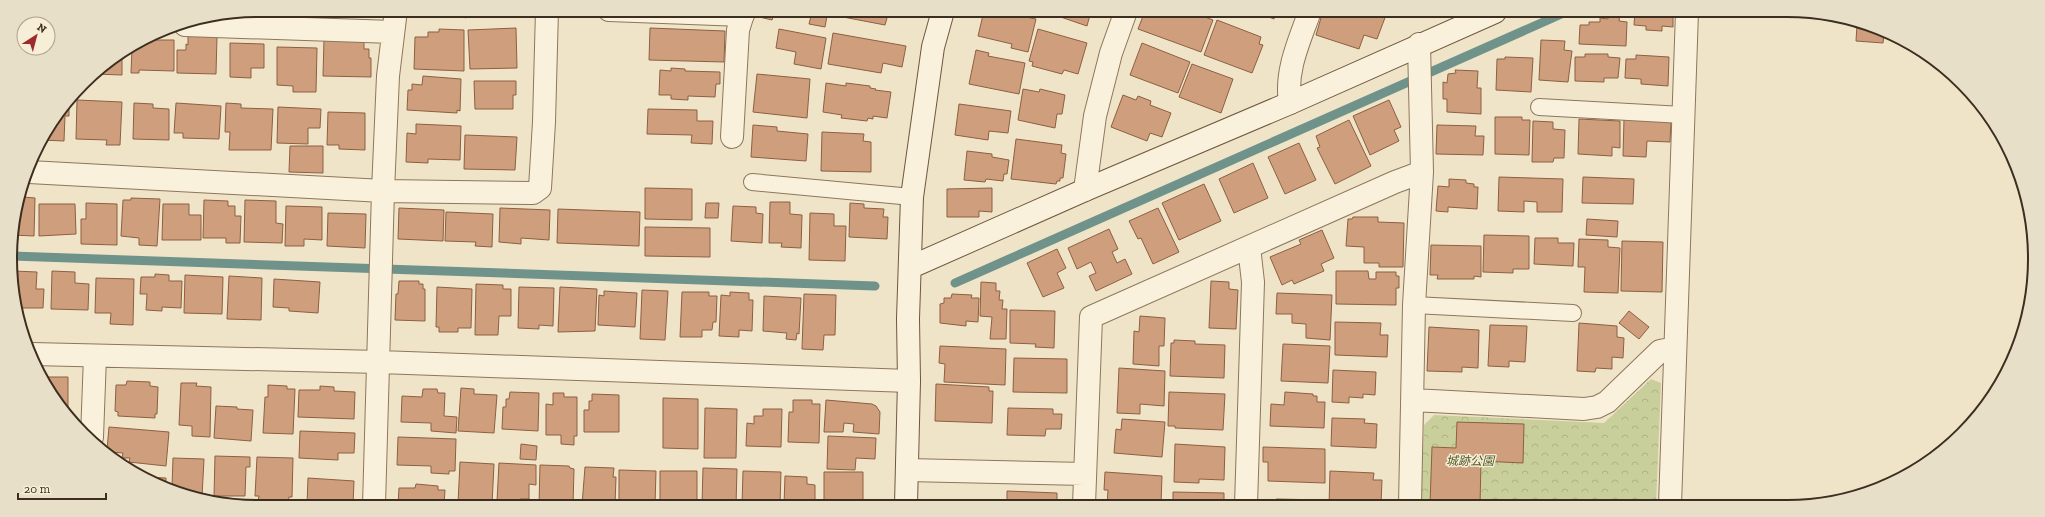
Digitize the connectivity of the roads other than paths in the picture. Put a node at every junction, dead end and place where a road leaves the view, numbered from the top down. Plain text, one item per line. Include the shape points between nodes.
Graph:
1 (395, 17) edge
2 (547, 17) edge
3 (742, 17) edge
4 (941, 17) edge
5 (1124, 17) edge
6 (1308, 17) edge
7 (1483, 17) edge
8 (1688, 17) edge
9 (198, 25) edge
10 (393, 32) junction
11 (1419, 44) junction
12 (1290, 103) junction
13 (1539, 107) dead end
14 (1683, 115) junction
15 (732, 137) dead end
16 (33, 172) edge
17 (1422, 172) junction
18 (752, 182) dead end
19 (1085, 190) junction
20 (383, 191) junction
21 (912, 197) junction
22 (1249, 247) junction
23 (911, 267) junction
24 (1414, 305) junction
25 (1573, 314) dead end
26 (1675, 348) junction
27 (37, 354) edge
28 (95, 356) junction
29 (380, 362) junction
30 (909, 381) junction
31 (1413, 400) junction
32 (92, 433) edge
33 (907, 470) junction
34 (1085, 474) junction
35 (374, 500) edge
36 (906, 500) edge
37 (1084, 500) edge
38 (1246, 500) edge
39 (1410, 500) edge
40 (1670, 500) edge

1 - 10 street
2 - 20 street via 540,188 533,194
3 - 15 street via 738,30
4 - 21 street via 933,47
5 - 19 street via 1111,53 1095,116
6 - 12 street via 1291,66 1288,89
7 - 11 street
8 - 14 street
9 - 10 street
10 - 20 street via 388,76
11 - 12 street
11 - 17 street
12 - 19 street
13 - 14 lane
14 - 26 street
16 - 20 street
17 - 22 street
17 - 24 street
18 - 21 lane
19 - 23 street
20 - 29 street
21 - 23 street
22 - 34 street via 1091,317
22 - 38 street via 1253,282
23 - 30 street via 908,319
24 - 25 lane
24 - 31 street
26 - 31 street via 1660,351 1607,402 1597,407 1584,409
26 - 40 street
27 - 28 street
28 - 29 street
28 - 32 street
29 - 30 street
29 - 35 street
30 - 33 street
31 - 39 street
33 - 34 street
33 - 36 street
34 - 37 street

